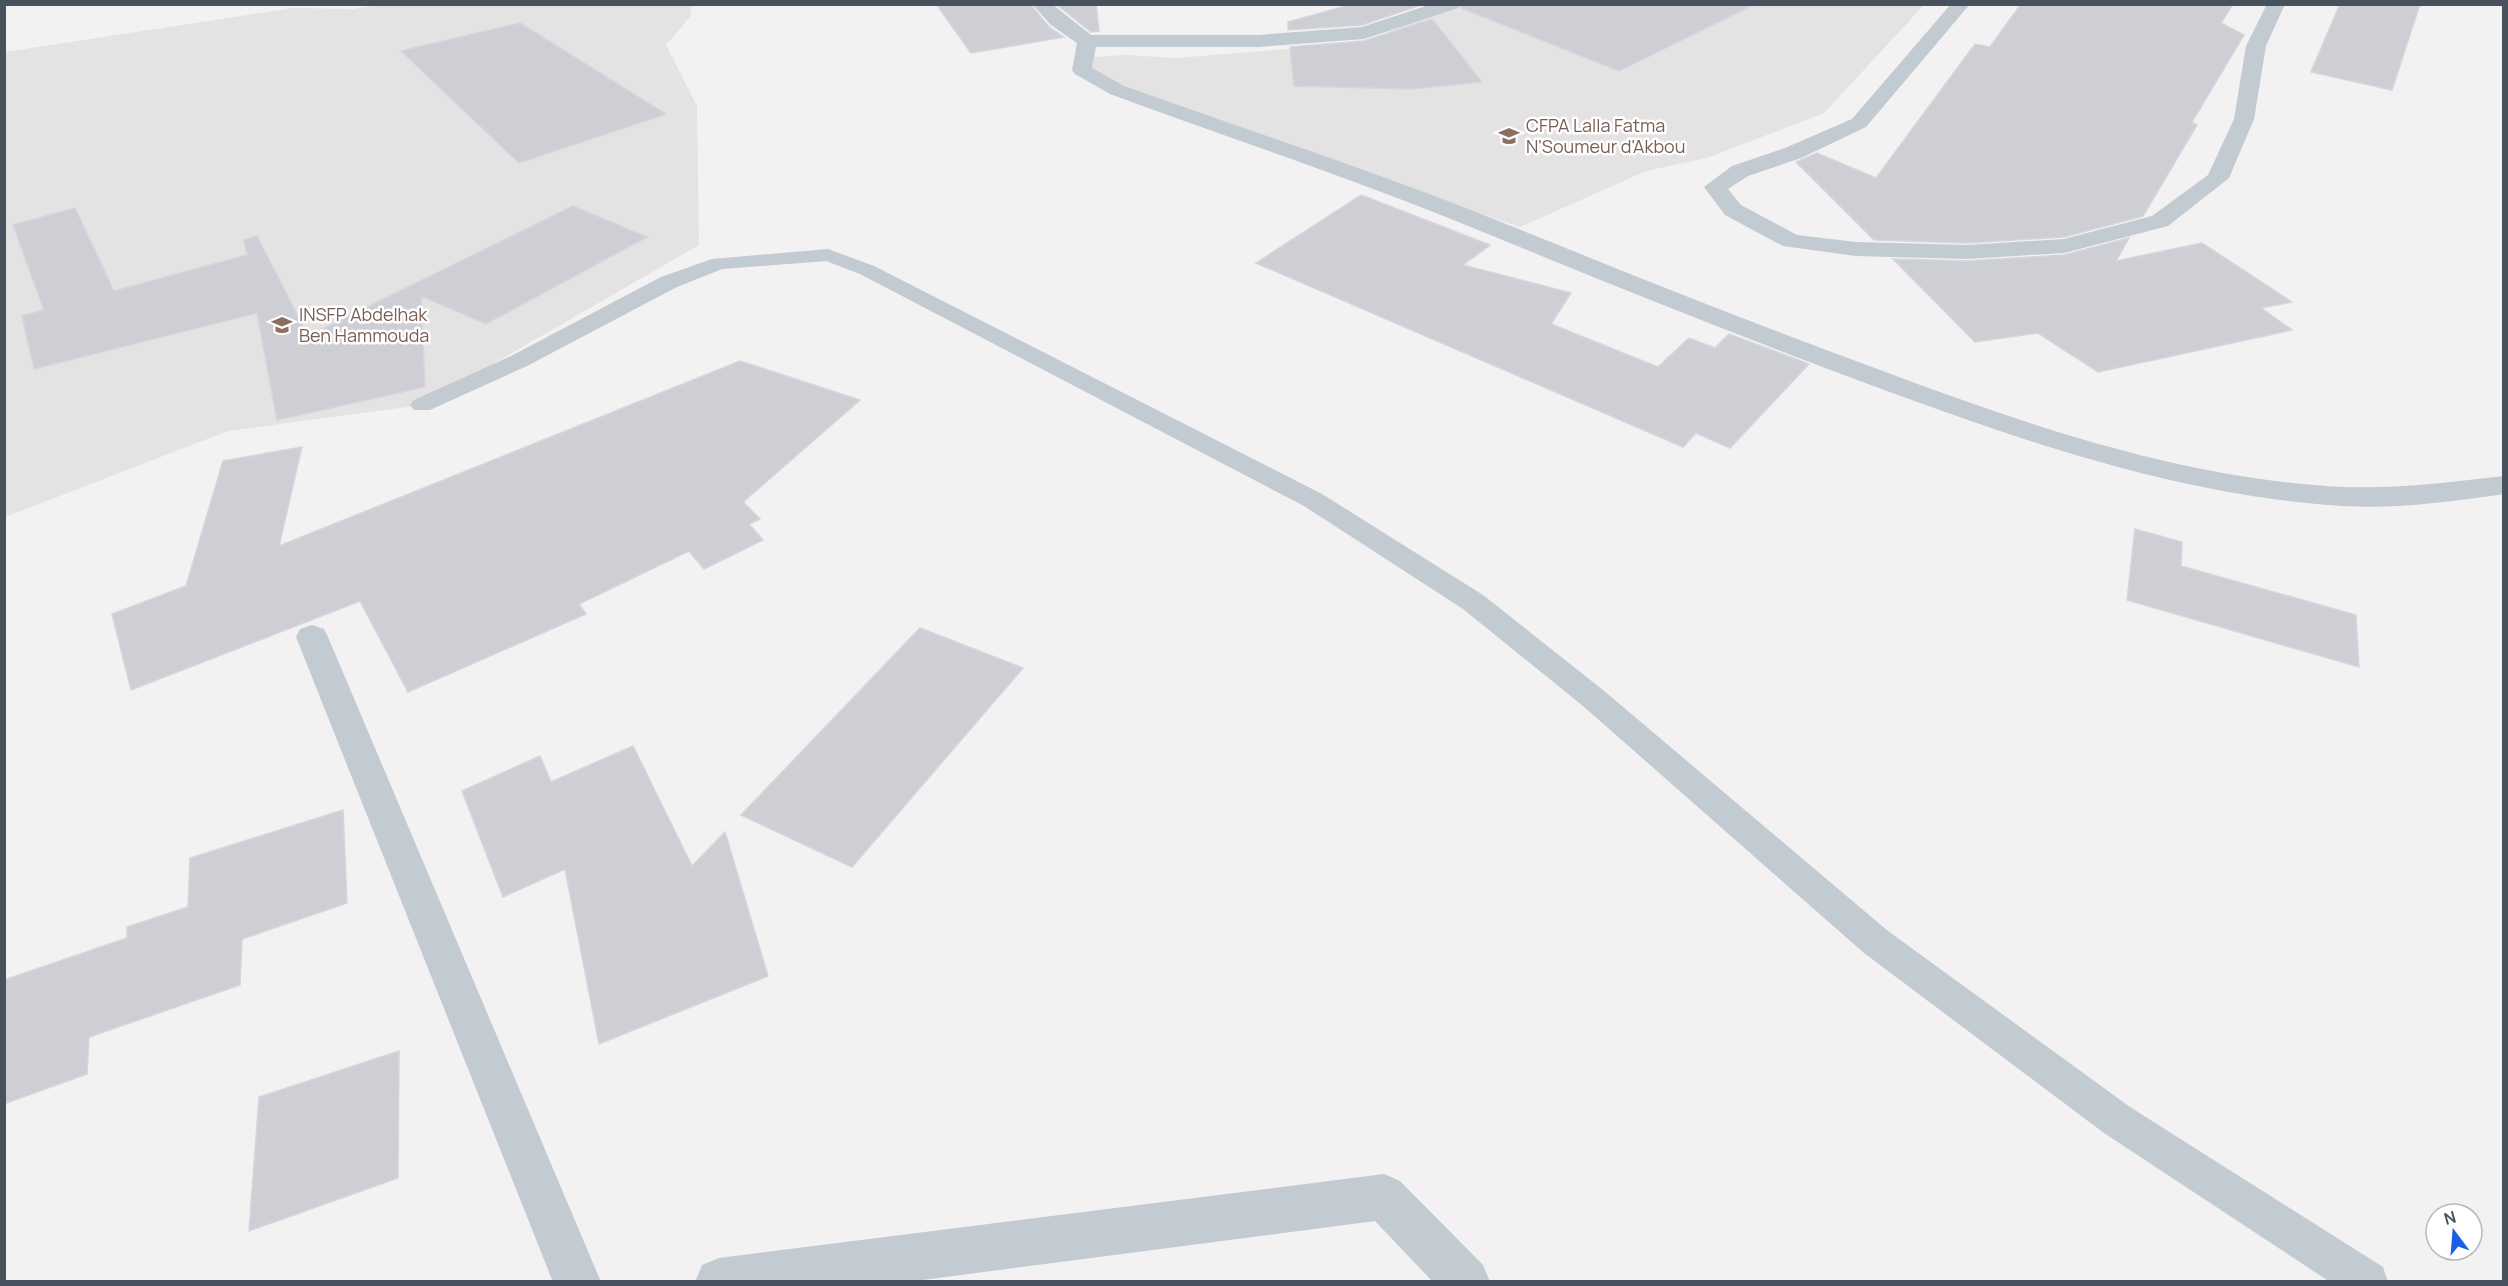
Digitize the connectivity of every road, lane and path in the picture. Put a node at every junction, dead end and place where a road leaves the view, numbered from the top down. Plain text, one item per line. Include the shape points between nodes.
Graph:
1 (1041, 4) edge
2 (1452, 4) edge
3 (1961, 4) edge
4 (2276, 4) edge
5 (1087, 41) junction
6 (422, 405) dead end
7 (2504, 485) edge
8 (312, 637) dead end
9 (577, 1281) edge
10 (719, 1281) edge
11 (1466, 1281) edge
12 (2368, 1281) edge

1 - 5 street
2 - 5 street via 1364,33 1258,41
3 - 4 street via 1859,123 1793,153 1740,171 1715,188 1733,210 1791,241 1856,249 1967,252 2064,246 2160,221 2218,178 2244,119 2256,46
5 - 7 street via 1082,70 1117,90 1427,201 1680,305 2062,443 2228,486 2320,497 2452,495
6 - 12 lane via 519,361 669,282 718,264 828,255 867,270 1313,500 1473,602 1593,698 1876,942 2117,1120
8 - 9 street
10 - 11 street via 1384,1197

